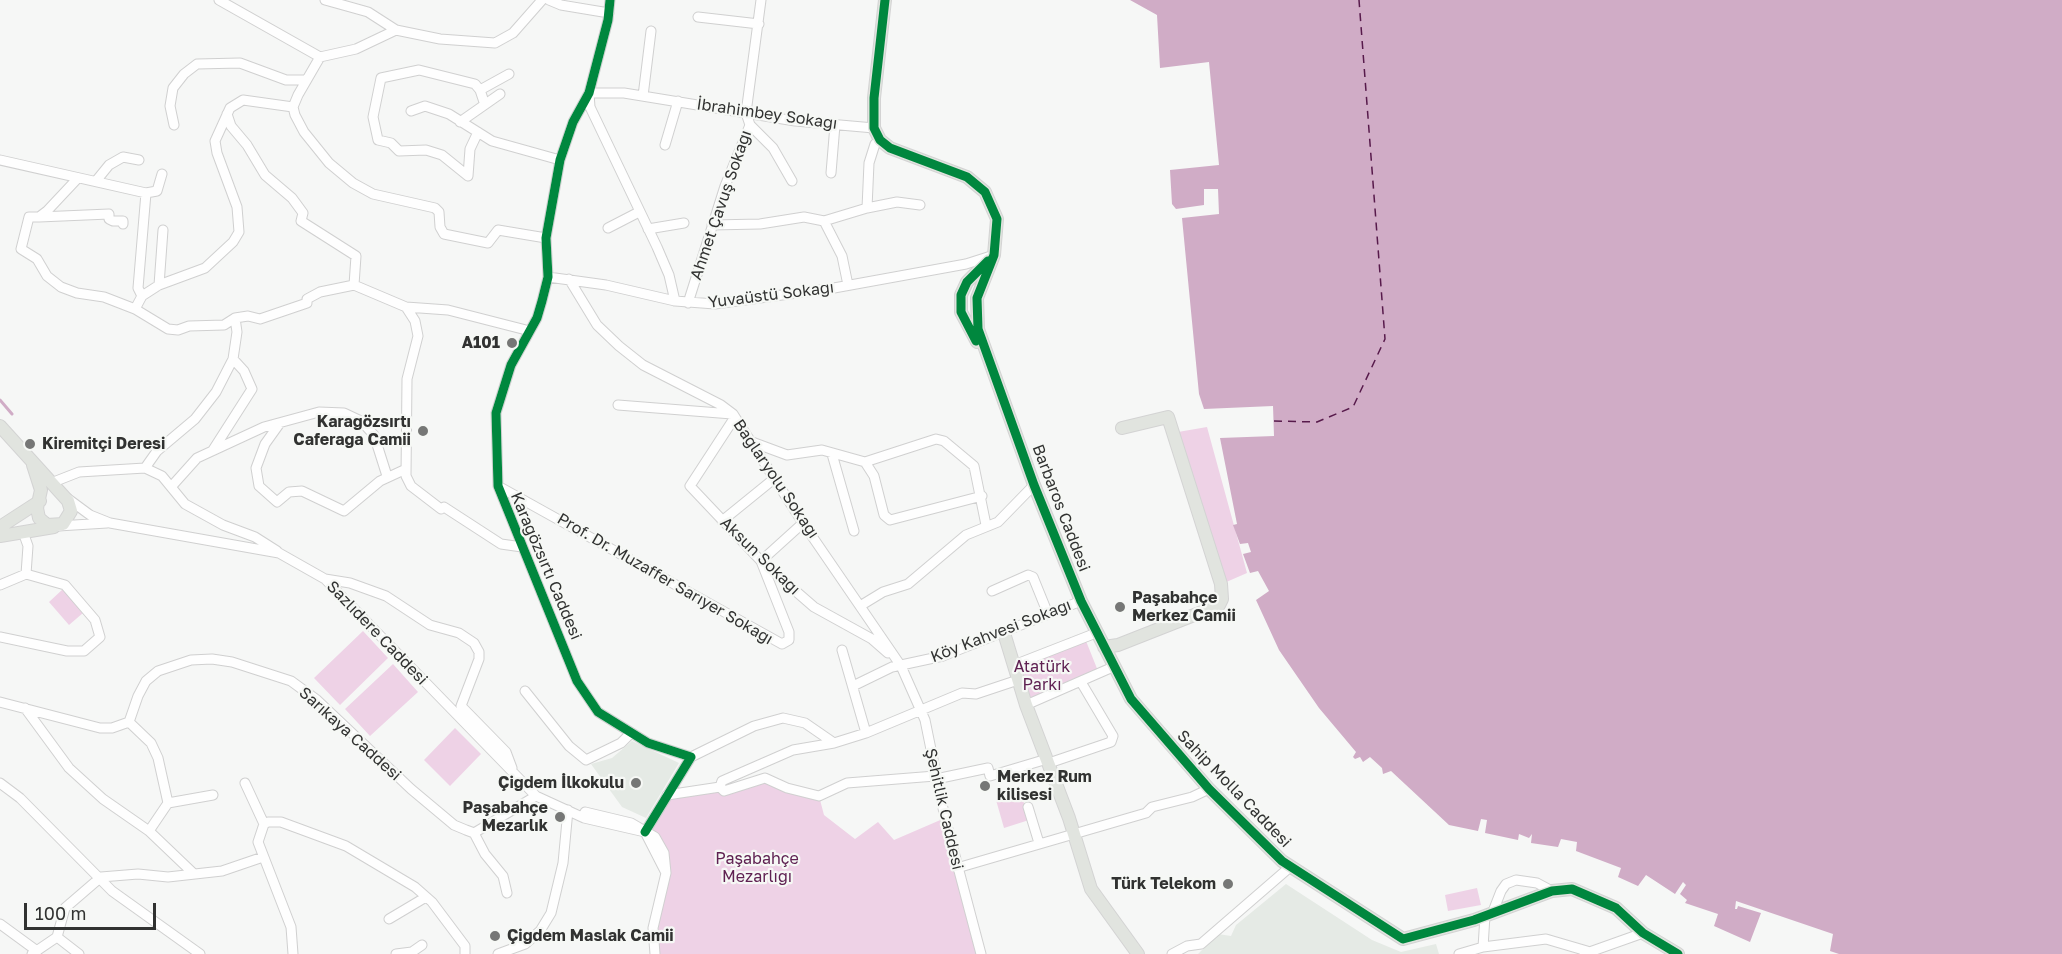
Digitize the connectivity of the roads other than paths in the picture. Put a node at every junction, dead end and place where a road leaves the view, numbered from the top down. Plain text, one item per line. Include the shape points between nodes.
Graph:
1 (219, 0) edge
2 (325, 0) edge
3 (542, 0) edge
4 (549, 0) edge
5 (610, 0) edge
6 (761, 0) edge
7 (885, 0) edge
8 (609, 13) junction
9 (698, 17) dead end
10 (759, 24) junction
11 (396, 30) junction
12 (651, 30) dead end
13 (320, 57) junction
14 (509, 74) dead end
15 (304, 80) junction
16 (480, 90) junction
17 (589, 93) junction
18 (500, 94) dead end
19 (643, 96) junction
20 (678, 101) junction
21 (484, 102) junction
22 (294, 107) junction
23 (411, 111) dead end
24 (746, 113) junction
25 (227, 114) junction
26 (460, 122) junction
27 (174, 125) dead end
28 (750, 125) junction
29 (836, 125) junction
30 (477, 132) junction
31 (877, 134) junction
32 (665, 145) dead end
33 (560, 159) junction
34 (0, 160) edge
35 (139, 160) dead end
36 (831, 173) dead end
37 (162, 174) dead end
38 (78, 178) junction
39 (96, 181) junction
40 (792, 181) dead end
41 (146, 193) junction
42 (920, 205) dead end
43 (867, 208) junction
44 (639, 212) junction
45 (39, 217) junction
46 (824, 222) junction
47 (684, 223) dead end
48 (123, 224) dead end
49 (712, 225) junction
50 (608, 228) dead end
51 (648, 229) junction
52 (163, 230) dead end
53 (546, 238) junction
54 (994, 255) junction
55 (548, 277) junction
56 (569, 279) junction
57 (159, 285) junction
58 (354, 285) junction
59 (848, 285) junction
60 (142, 296) junction
61 (675, 301) junction
62 (688, 303) junction
63 (406, 307) junction
64 (135, 309) junction
65 (235, 318) junction
66 (530, 331) junction
67 (233, 359) junction
68 (618, 405) dead end
69 (734, 416) junction
70 (280, 423) junction
71 (0, 426) edge
72 (1122, 428) dead end
73 (5, 437) edge
74 (752, 442) junction
75 (213, 450) junction
76 (832, 454) junction
77 (865, 462) junction
78 (33, 465) junction
79 (145, 468) junction
80 (406, 469) junction
81 (387, 476) junction
82 (775, 478) junction
83 (51, 483) junction
84 (1034, 485) junction
85 (171, 486) junction
86 (498, 486) junction
87 (982, 496) junction
88 (65, 497) junction
89 (39, 502) junction
90 (722, 521) junction
91 (110, 523) junction
92 (803, 523) junction
93 (986, 525) junction
94 (58, 526) junction
95 (0, 527) edge
96 (854, 531) dead end
97 (23, 532) junction
98 (0, 536) edge
99 (522, 547) junction
100 (279, 553) junction
101 (761, 561) junction
102 (26, 574) junction
103 (325, 579) junction
104 (0, 585) edge
105 (992, 591) dead end
106 (1082, 601) junction
107 (860, 606) junction
108 (1048, 614) junction
109 (1004, 633) junction
110 (1096, 633) junction
111 (0, 637) edge
112 (1104, 647) junction
113 (842, 650) dead end
114 (1014, 665) junction
115 (901, 666) junction
116 (1113, 667) junction
117 (1018, 680) junction
118 (1081, 682) junction
119 (853, 686) junction
120 (525, 691) dead end
121 (0, 702) edge
122 (1026, 705) junction
123 (25, 708) junction
124 (920, 709) junction
125 (129, 722) junction
126 (631, 733) junction
127 (866, 733) junction
128 (834, 743) junction
129 (691, 757) junction
130 (1048, 761) junction
131 (514, 773) junction
132 (936, 778) junction
133 (0, 783) edge
134 (245, 783) dead end
135 (720, 787) junction
136 (1209, 789) junction
137 (213, 795) dead end
138 (667, 795) junction
139 (536, 796) junction
140 (168, 803) junction
141 (1028, 807) dead end
142 (568, 810) junction
143 (264, 824) junction
144 (149, 831) junction
145 (645, 832) junction
146 (1073, 832) junction
147 (474, 833) junction
148 (1039, 843) junction
149 (263, 857) junction
150 (1290, 867) junction
151 (957, 868) junction
152 (193, 873) junction
153 (101, 877) junction
154 (1552, 891) junction
155 (507, 893) dead end
156 (426, 897) junction
157 (1489, 915) junction
158 (388, 919) dead end
159 (0, 924) edge
160 (1644, 933) junction
161 (57, 937) junction
162 (422, 945) dead end
163 (1483, 947) junction
164 (35, 953) edge
165 (1585, 953) edge
166 (79, 954) edge
167 (200, 954) edge
168 (293, 954) edge
169 (396, 954) edge
170 (465, 954) edge
171 (498, 954) edge
172 (655, 954) edge
173 (981, 954) edge
174 (1138, 954) edge
175 (1172, 954) edge
176 (1459, 954) edge
177 (1678, 954) edge

1 - 13 street
2 - 11 street via 368,12
3 - 11 street via 513,33 495,43 440,39
4 - 8 street
5 - 8 street, Karagözsırtı Caddesi
6 - 10 street, Ahmet Çavuş Sokağı
7 - 31 main road via 874,98
8 - 17 street, Karagözsırtı Caddesi
9 - 10 street
10 - 24 street, Ahmet Çavuş Sokağı
11 - 13 street via 356,49
12 - 19 street
13 - 15 street
14 - 16 street
15 - 22 street
15 - 27 street via 286,80 240,63 197,64 173,88 170,106
16 - 21 street
16 - 30 street via 474,84 419,70 381,78 373,117 378,140 391,143 399,151 426,150 442,155 468,176 470,149
17 - 19 street, İbrahimbey Sokağı
17 - 33 street, Karagözsırtı Caddesi
17 - 44 street via 590,107
18 - 21 street
19 - 20 street, İbrahimbey Sokağı
20 - 24 street, İbrahimbey Sokağı
20 - 32 street
21 - 26 street
22 - 25 street via 243,100
22 - 53 street via 304,132 329,163 373,194 435,208 444,234 488,243 498,230
23 - 26 street via 425,106 450,114
24 - 28 street, Ahmet Çavuş Sokağı
24 - 29 street, İbrahimbey Sokağı
25 - 57 street via 215,141 237,207 239,232 205,268
25 - 58 street via 265,176 292,198 303,213 301,221 356,256
26 - 30 street
28 - 40 street via 773,148
28 - 49 street, Ahmet Çavuş Sokağı
29 - 31 street, İbrahimbey Sokağı
29 - 36 street
30 - 33 street via 492,141
31 - 43 street via 869,163
31 - 54 main road via 890,148 967,177 984,192 998,219
33 - 53 street, Karagözsırtı Caddesi
34 - 38 street
35 - 39 street via 123,156
37 - 41 street via 157,191
38 - 39 street
38 - 45 street
39 - 41 street
41 - 60 street via 138,288
42 - 43 street via 897,202
43 - 46 street
44 - 50 street
44 - 51 street
45 - 48 street via 109,214 109,219
45 - 64 street via 29,217 21,249 37,259 47,276 61,287
46 - 49 street via 804,217 760,224
46 - 59 street via 842,256
47 - 51 street
49 - 62 street, Ahmet Çavuş Sokağı
51 - 61 street via 669,275
52 - 57 street
53 - 55 street, Karagözsırtı Caddesi
54 - 59 street, Yuvaüstü Sokağı via 966,264
54 - 84 main road, Barbaros Caddesi via 967,282 961,296 961,312 988,356
55 - 56 street, Yuvaüstü Sokağı
55 - 66 street, Karagözsırtı Caddesi
56 - 61 street, Yuvaüstü Sokağı
56 - 69 street, Bağlaryolu Sokağı via 597,325 619,346 643,365 721,405
57 - 60 street
58 - 63 street
58 - 65 street via 320,292 307,298 307,303 260,319
59 - 62 street, Yuvaüstü Sokağı via 715,304
60 - 64 street
61 - 62 street, Yuvaüstü Sokağı
63 - 66 street via 448,310
63 - 80 street via 418,336 407,379
64 - 65 street via 168,329 224,325
65 - 67 street
66 - 86 street, Karagözsırtı Caddesi via 511,365 496,413
67 - 75 street via 252,389
67 - 79 street via 208,403 157,451
68 - 69 street
69 - 74 street, Bağlaryolu Sokağı
69 - 90 street, Aksun Sokağı via 690,486
70 - 75 street
70 - 81 street via 319,412 345,412 374,435
70 - 81 street via 265,444 256,468 259,486 277,502 289,492 302,491 344,511
71 - 73 main road
72 - 112 main road via 1168,417 1222,593 1219,605
73 - 78 main road
74 - 76 street via 787,455 815,449
74 - 82 street, Bağlaryolu Sokağı
75 - 85 street via 197,458
76 - 77 street
76 - 96 street
77 - 87 street via 936,439 944,441 970,460
77 - 87 street via 874,476 884,514 890,520
78 - 83 main road
78 - 89 main road via 41,490
79 - 83 street via 79,472
79 - 85 street via 162,476
80 - 81 street
80 - 99 street via 411,486 441,509 444,507 501,544
82 - 90 street
82 - 92 street, Bağlaryolu Sokağı
83 - 88 main road
84 - 93 street via 998,522
84 - 106 main road, Barbaros Caddesi
85 - 100 street via 185,504 255,537
86 - 99 street, Karagözsırtı Caddesi
86 - 101 street, Prof. Dr. Muzaffer Sarıyer Sokağı via 782,644 789,640 789,632
87 - 93 street
88 - 89 main road via 51,493
88 - 91 street, Sazlıdere Caddesi via 90,515
88 - 94 main road via 71,511 67,521
89 - 94 main road via 38,513 43,522
89 - 95 main road
90 - 101 street, Aksun Sokağı
91 - 94 street, Sazlıdere Caddesi
91 - 100 street, Sazlıdere Caddesi
92 - 101 street
92 - 107 street, Bağlaryolu Sokağı
93 - 107 street via 966,535 908,584 883,592
94 - 97 main road
97 - 98 main road
97 - 102 street via 28,546
99 - 126 street, Karagözsırtı Caddesi via 577,681 598,712
100 - 103 street, Sazlıdere Caddesi
101 - 115 street, Aksun Sokağı via 814,607 872,639
102 - 104 street
102 - 111 street via 65,585 95,620 100,637 84,651
103 - 131 street, Sazlıdere Caddesi
103 - 131 street via 386,596 430,625 459,633 474,643 479,659 461,706 506,752
105 - 108 street via 1028,575 1033,577
106 - 108 street, Köy Kahvesi Sokağı
106 - 110 main road, Barbaros Caddesi
107 - 115 street, Bağlaryolu Sokağı
108 - 109 street, Köy Kahvesi Sokağı
109 - 114 main road
109 - 115 street, Köy Kahvesi Sokağı via 943,656
110 - 112 main road, Barbaros Caddesi
110 - 114 street
112 - 116 main road, Barbaros Caddesi
113 - 119 street
114 - 117 main road
115 - 119 street, Köy Kahvesi Sokağı
115 - 124 street, Şehitlik Caddesi
116 - 118 street
116 - 136 main road, Sahip Molla Caddesi via 1131,699
117 - 122 main road
117 - 124 street via 976,694 962,693
118 - 122 street
118 - 130 street via 1113,736 1111,742
119 - 127 street
120 - 126 street via 569,746 586,760 621,743
121 - 123 street
122 - 130 main road
123 - 125 street via 100,728
123 - 144 street via 69,768 103,799
124 - 127 street
124 - 132 street, Şehitlik Caddesi
125 - 140 street via 151,743
125 - 147 street, Sarıkaya Caddesi via 146,681 168,666 212,659 280,675 317,700 364,747 454,825
126 - 129 street, Karagözsırtı Caddesi via 648,744
127 - 128 street
128 - 129 street via 805,723 783,718 754,726
128 - 135 street via 793,750 722,781
129 - 138 street
130 - 132 street via 990,776 988,768
130 - 146 main road
131 - 139 street, Sazlıdere Caddesi
132 - 135 street via 847,783 819,796 765,778 724,791
132 - 151 street, Şehitlik Caddesi
133 - 153 street via 21,798
134 - 143 street
135 - 138 street
136 - 146 street via 1152,807 1146,813
136 - 150 main road, Sahip Molla Caddesi
137 - 140 street
138 - 145 street
139 - 142 street, Sazlıdere Caddesi
139 - 147 street
140 - 144 street
141 - 148 street
142 - 145 street, Sazlıdere Caddesi via 585,818
142 - 171 street via 563,863 551,912 540,931 525,944
143 - 149 street via 258,842
143 - 156 street via 281,822 345,846
144 - 152 street
145 - 172 street via 655,837 664,853 666,873 653,928
146 - 148 street
146 - 174 main road via 1091,889
147 - 155 street via 503,876
148 - 151 street
149 - 152 street via 222,871
149 - 168 street via 291,927
150 - 157 main road, Sahip Molla Caddesi via 1403,939
150 - 175 street via 1202,944
151 - 173 street, Şehitlik Caddesi
152 - 153 street
153 - 161 street via 65,908
153 - 167 street via 112,891
154 - 157 main road, Sahip Molla Caddesi
154 - 157 street via 1537,882 1516,880 1506,884
154 - 160 main road, Sahip Molla Caddesi via 1572,889 1592,897 1616,909
156 - 158 street
156 - 170 street via 465,946
157 - 163 street
159 - 164 street
160 - 165 street
160 - 177 main road, Sahip Molla Caddesi
161 - 164 street
161 - 166 street
162 - 169 street via 412,952
163 - 165 street via 1546,939
163 - 176 street

